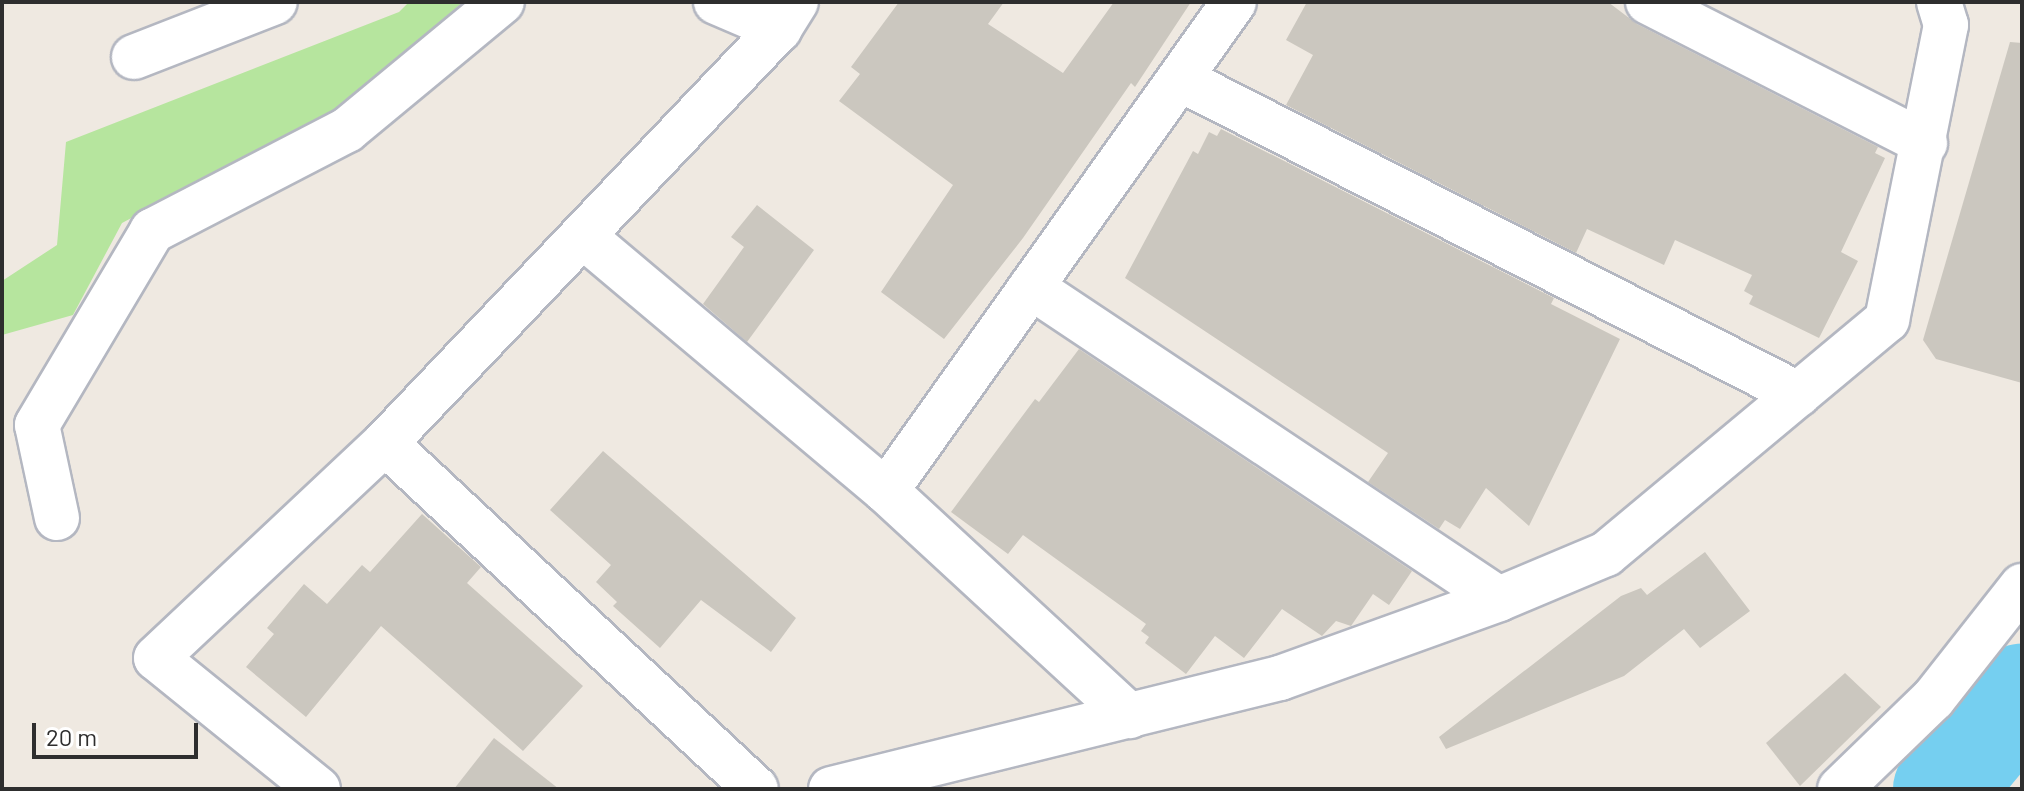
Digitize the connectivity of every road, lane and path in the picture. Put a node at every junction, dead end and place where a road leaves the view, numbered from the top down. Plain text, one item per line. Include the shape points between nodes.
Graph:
1 (275, 2) edge
2 (502, 2) edge
3 (716, 2) edge
4 (1234, 2) edge
5 (1648, 2) edge
6 (1939, 2) edge
7 (788, 15) edge
8 (134, 57) dead end
9 (1180, 79) junction
10 (1925, 143) junction
11 (583, 236) junction
12 (1031, 287) junction
13 (1798, 394) junction
14 (385, 443) junction
15 (886, 491) junction
16 (57, 518) dead end
17 (2022, 586) edge
18 (1499, 599) junction
19 (1130, 716) junction
20 (318, 789) edge
21 (756, 789) edge
22 (831, 789) edge
23 (1840, 789) edge

1 - 8 street
2 - 16 street via 347,130 152,231 37,425
3 - 7 street
4 - 9 street
5 - 10 street
6 - 10 street via 1946,25
7 - 11 street
9 - 12 street
9 - 13 street
10 - 13 street via 1887,320
11 - 14 street
11 - 15 street
12 - 15 street
12 - 18 street
13 - 18 street via 1606,554
14 - 20 street via 156,658
14 - 21 street
15 - 19 street
17 - 23 street via 1933,699
18 - 19 street via 1280,678
19 - 22 street

